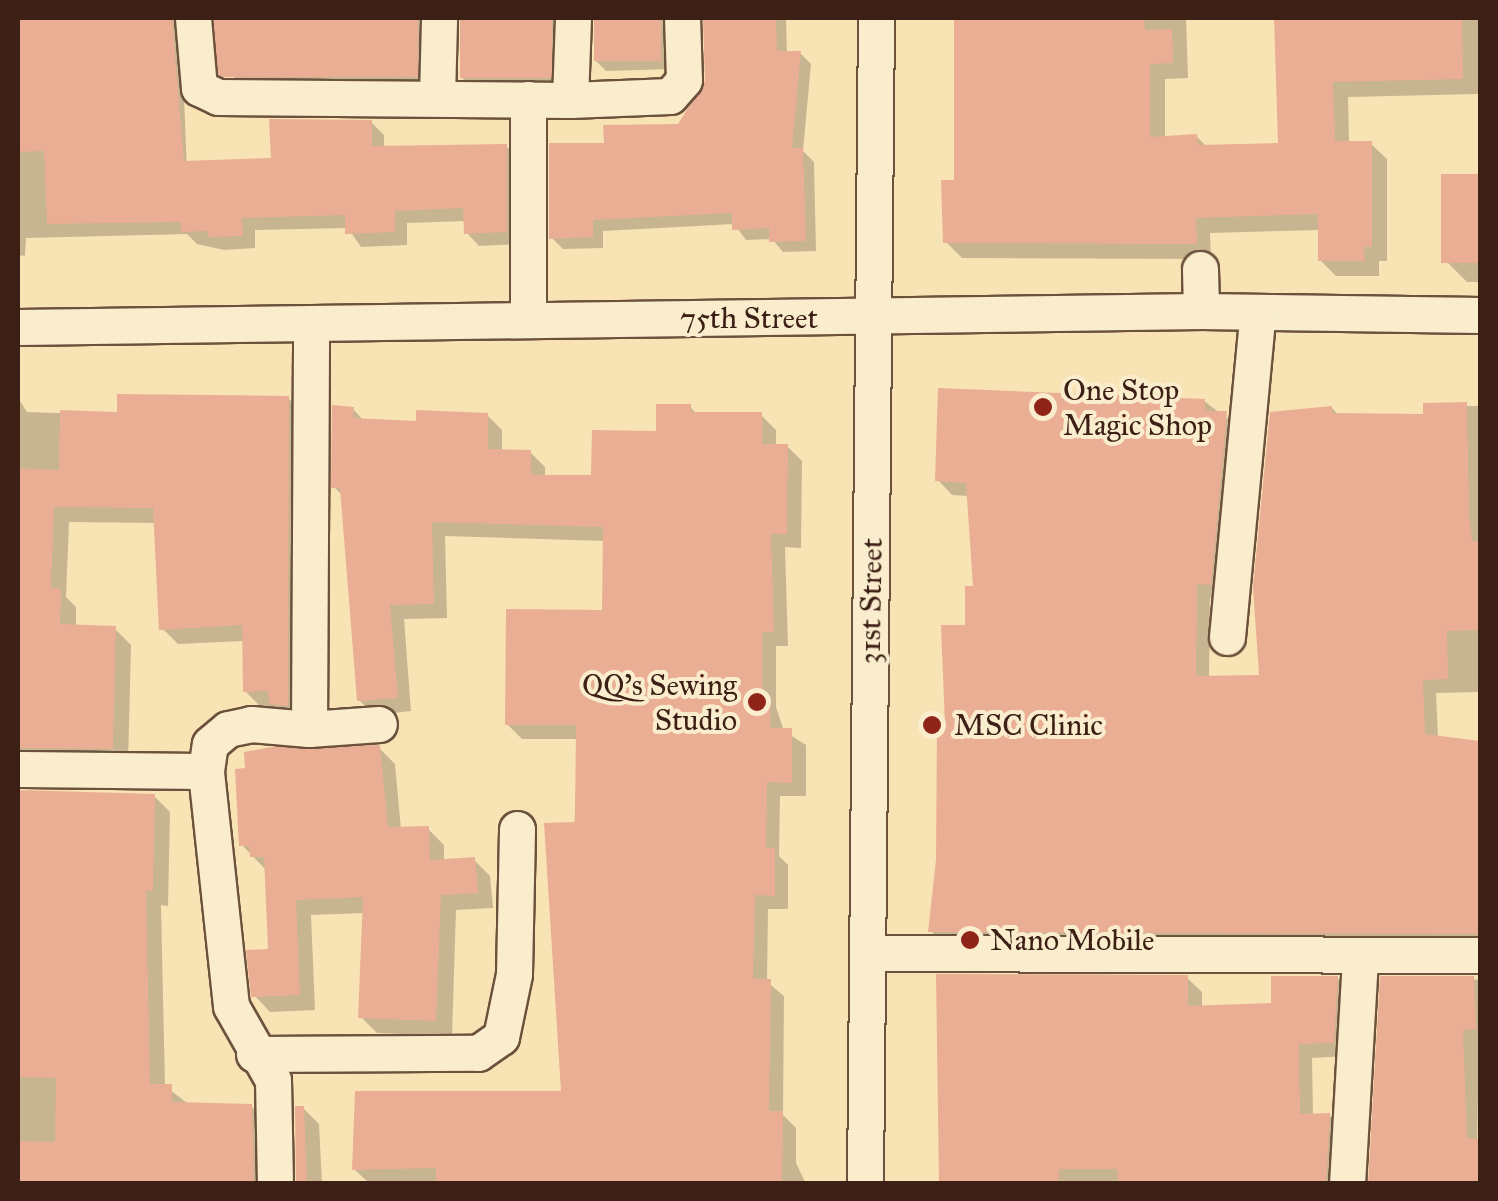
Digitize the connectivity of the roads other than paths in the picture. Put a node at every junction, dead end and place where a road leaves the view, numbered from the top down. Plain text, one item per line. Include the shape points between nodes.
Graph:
1 (193, 18) edge
2 (439, 18) edge
3 (573, 18) edge
4 (682, 18) edge
5 (876, 18) edge
6 (437, 97) junction
7 (528, 100) junction
8 (570, 100) junction
9 (1200, 270) dead end
10 (1201, 311) junction
11 (1258, 312) junction
12 (1480, 315) edge
13 (876, 318) junction
14 (528, 320) junction
15 (311, 323) junction
16 (18, 326) edge
17 (1227, 638) dead end
18 (379, 724) dead end
19 (309, 729) junction
20 (18, 769) edge
21 (206, 771) junction
22 (516, 829) dead end
23 (867, 954) junction
24 (1360, 956) junction
25 (1480, 956) edge
26 (254, 1054) junction
27 (276, 1184) edge
28 (864, 1184) edge
29 (1347, 1184) edge

1 - 6 street via 200,88 218,97
2 - 6 street
3 - 8 street
4 - 8 street via 684,80 670,96
5 - 13 street, 31st Street
6 - 7 street
7 - 8 street
7 - 14 street
9 - 10 street
10 - 11 street, 75th Street
10 - 13 street, 75th Street
11 - 12 street, 75th Street
11 - 17 street
13 - 14 street, 75th Street
13 - 23 street, 31st Street
14 - 15 street, 75th Street
15 - 16 street, 75th Street
15 - 19 street
18 - 19 street
19 - 21 street via 228,728 210,744
20 - 21 street
21 - 26 street via 231,1006
22 - 26 street via 514,974 501,1037 478,1052
23 - 24 street
23 - 28 street, 31st Street
24 - 25 street
24 - 29 street
26 - 27 street via 273,1080

